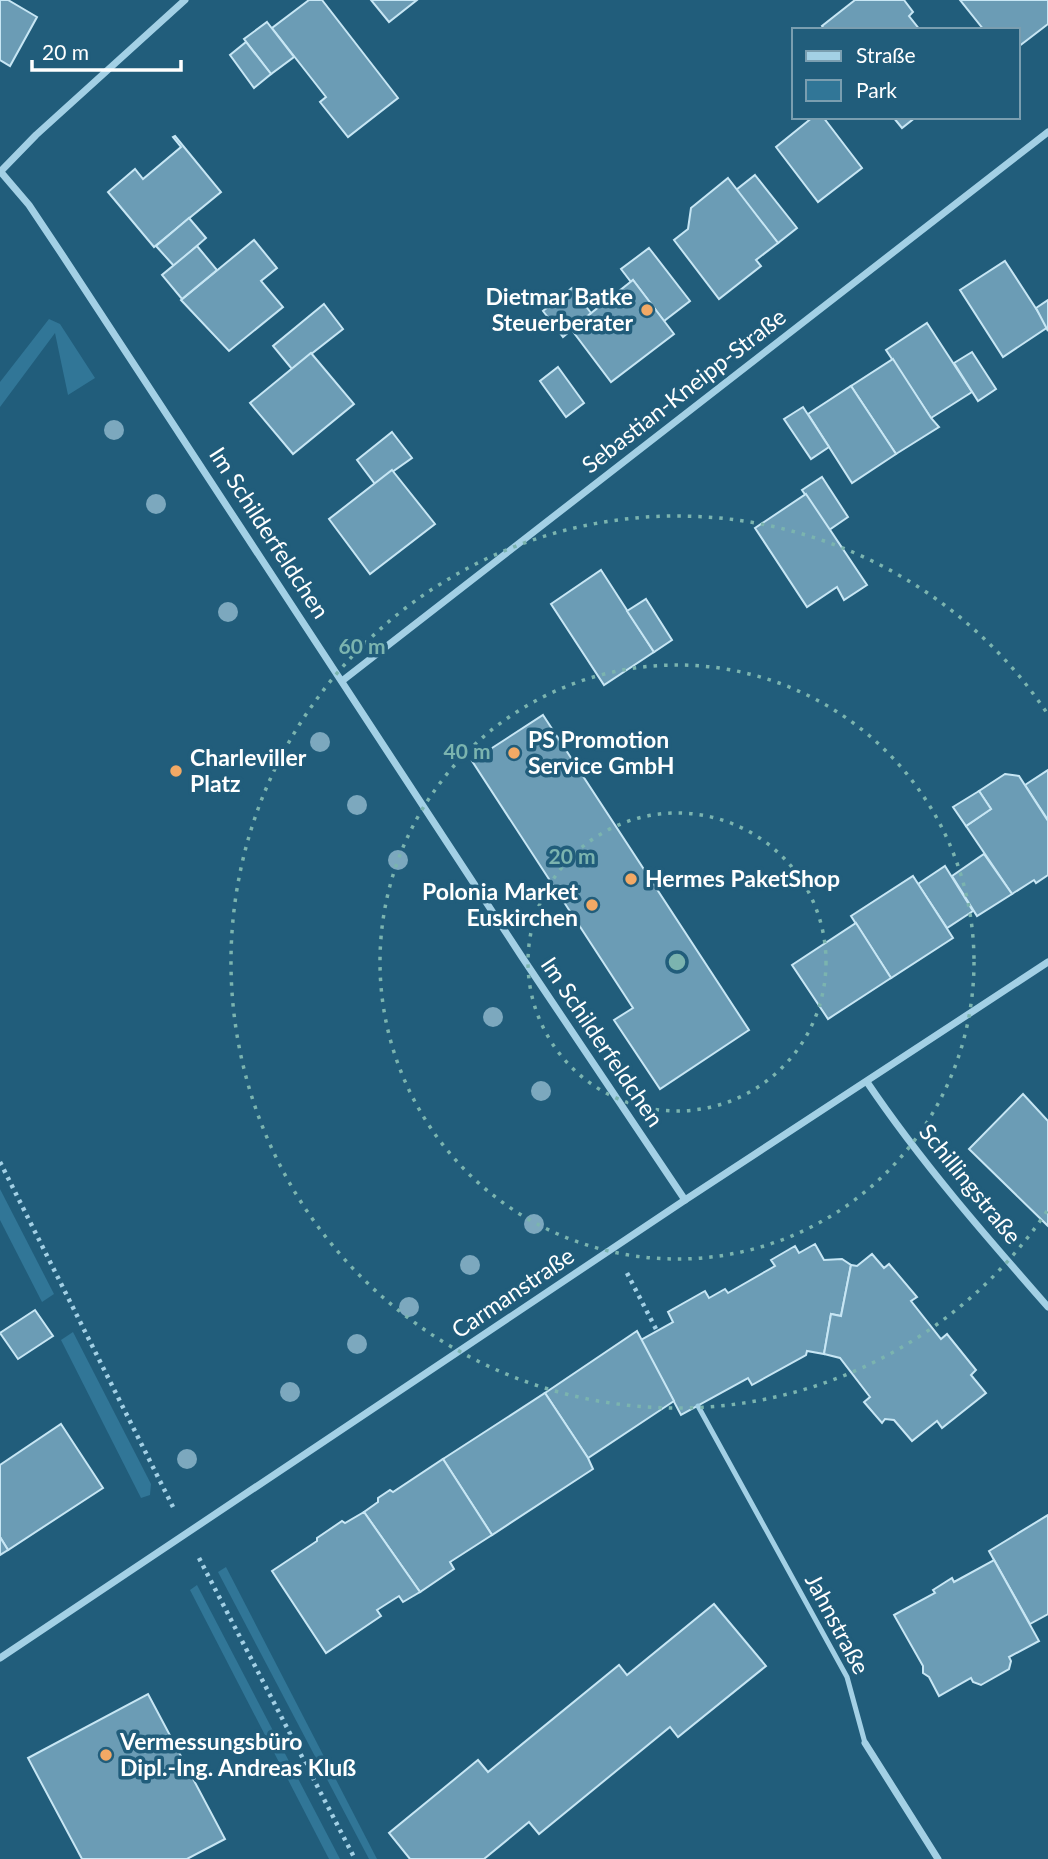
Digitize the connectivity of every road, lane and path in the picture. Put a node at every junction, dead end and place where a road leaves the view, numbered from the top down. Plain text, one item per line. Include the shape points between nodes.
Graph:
1 (185, 0) edge
2 (1048, 132) edge
3 (0, 171) edge
4 (342, 681) junction
5 (1048, 962) edge
6 (867, 1082) junction
7 (685, 1200) junction
8 (615, 1248) junction
9 (1048, 1307) edge
10 (657, 1331) dead end
11 (698, 1406) dead end
12 (0, 1658) edge
13 (865, 1744) joint
14 (938, 1859) edge

1 - 3 street
2 - 4 street, Sebastian-Kneipp-Straße
3 - 4 street, Im Schilderfeldchen via 29,205
4 - 7 street, Im Schilderfeldchen
5 - 6 street, Carmanstraße
6 - 7 street, Carmanstraße
6 - 9 street, Schillingstraße via 959,1205
7 - 8 street, Carmanstraße
8 - 10 path
8 - 12 street, Carmanstraße
11 - 13 lane, Jahnstraße via 847,1677
13 - 14 street, Jahnstraße

